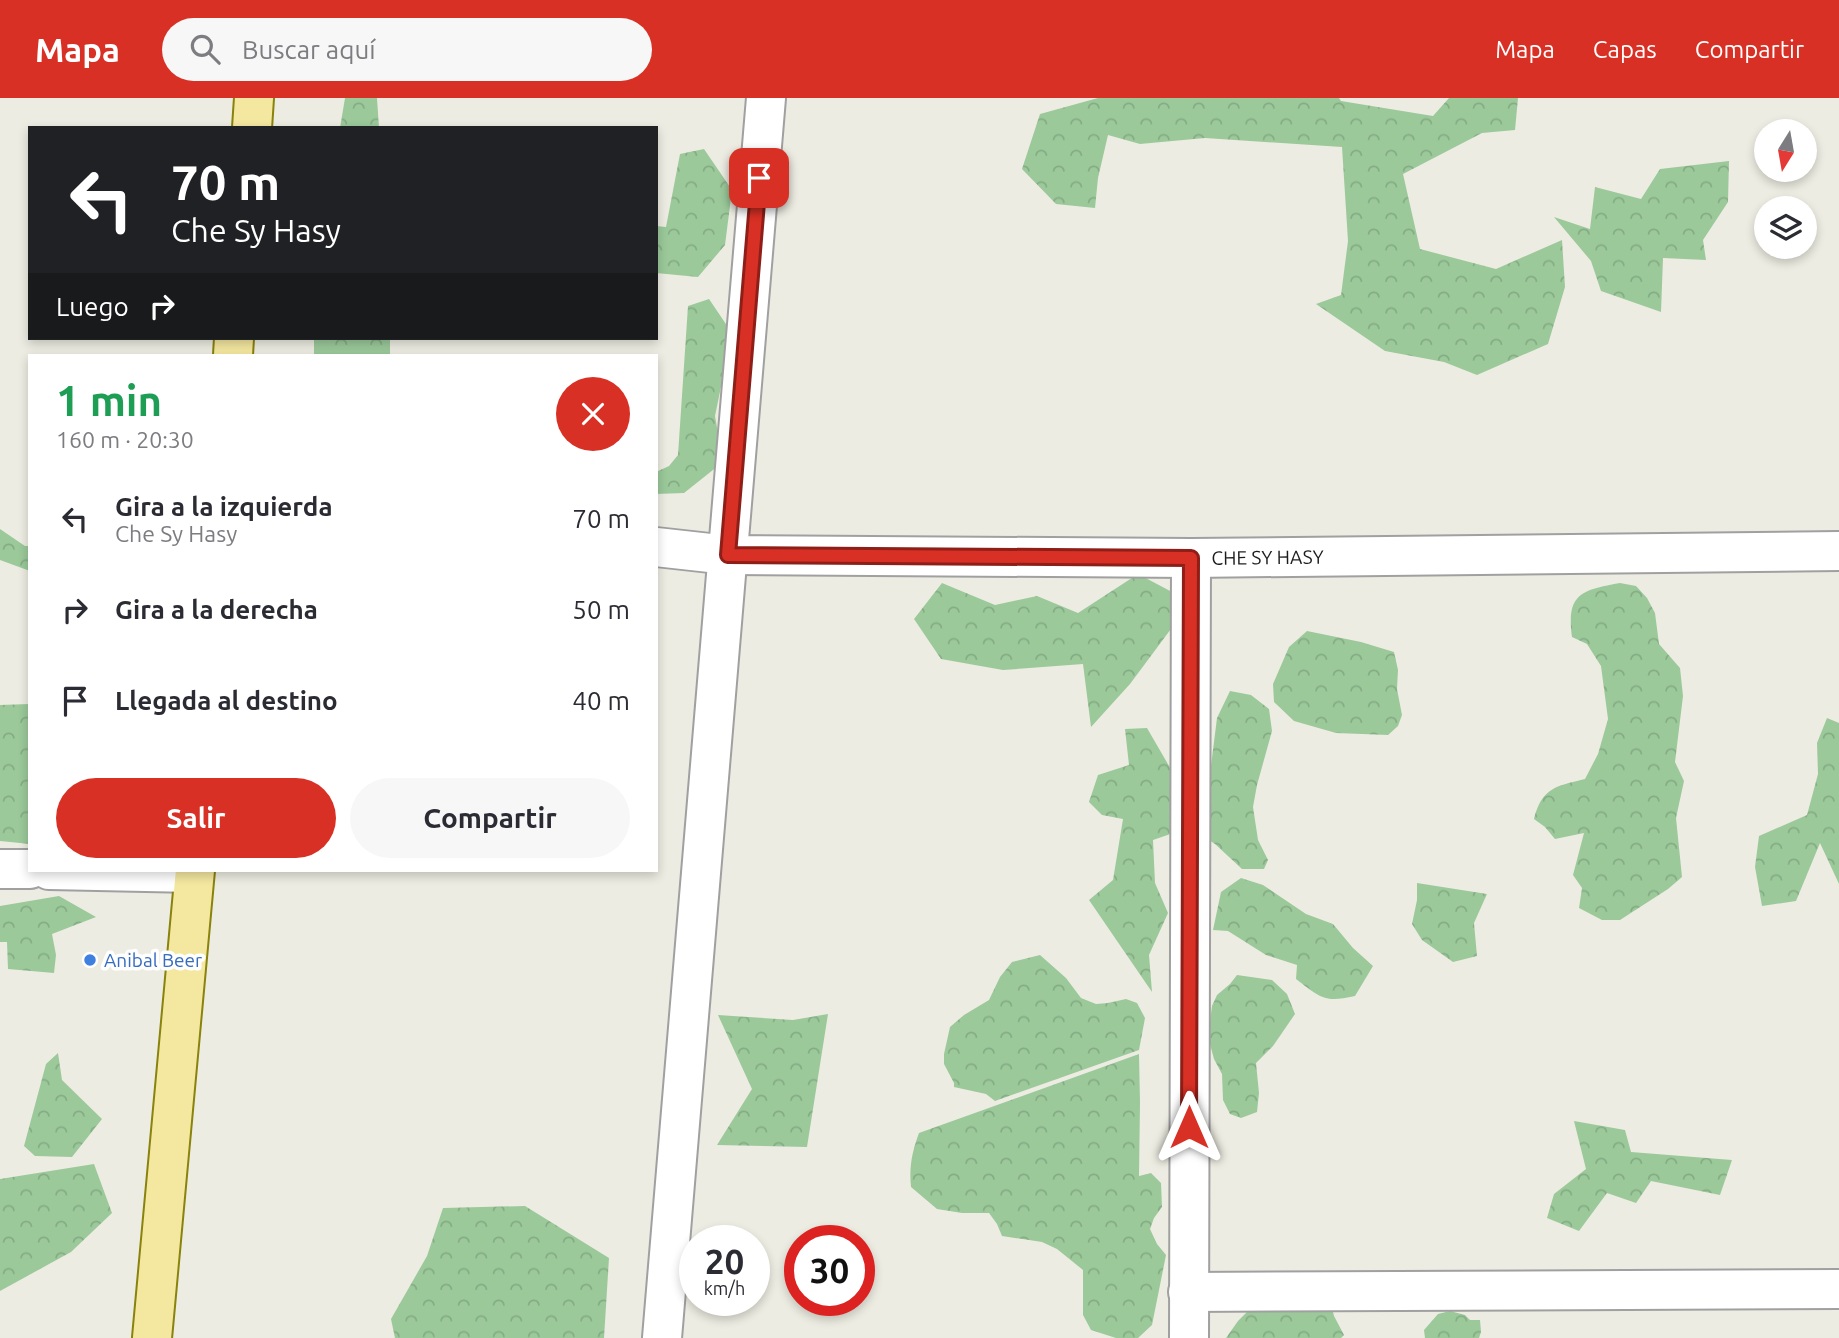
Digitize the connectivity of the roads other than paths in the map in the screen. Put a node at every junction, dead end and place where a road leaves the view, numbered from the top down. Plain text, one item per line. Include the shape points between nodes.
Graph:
1 (254, 98) edge
2 (766, 98) edge
3 (252, 126) edge
4 (658, 547) edge
5 (1839, 551) edge
6 (728, 555) junction
7 (1191, 558) junction
8 (0, 869) edge
9 (28, 869) edge
10 (195, 872) edge
11 (1839, 1289) edge
12 (1188, 1293) junction
13 (152, 1338) edge
14 (662, 1338) edge
15 (1189, 1338) edge

1 - 3 main road
2 - 6 street
4 - 6 street, CHE SY HASY
5 - 7 street, CHE SY HASY
6 - 7 street, CHE SY HASY
6 - 14 street
7 - 12 street
8 - 9 street
10 - 13 main road
11 - 12 street
12 - 15 street

